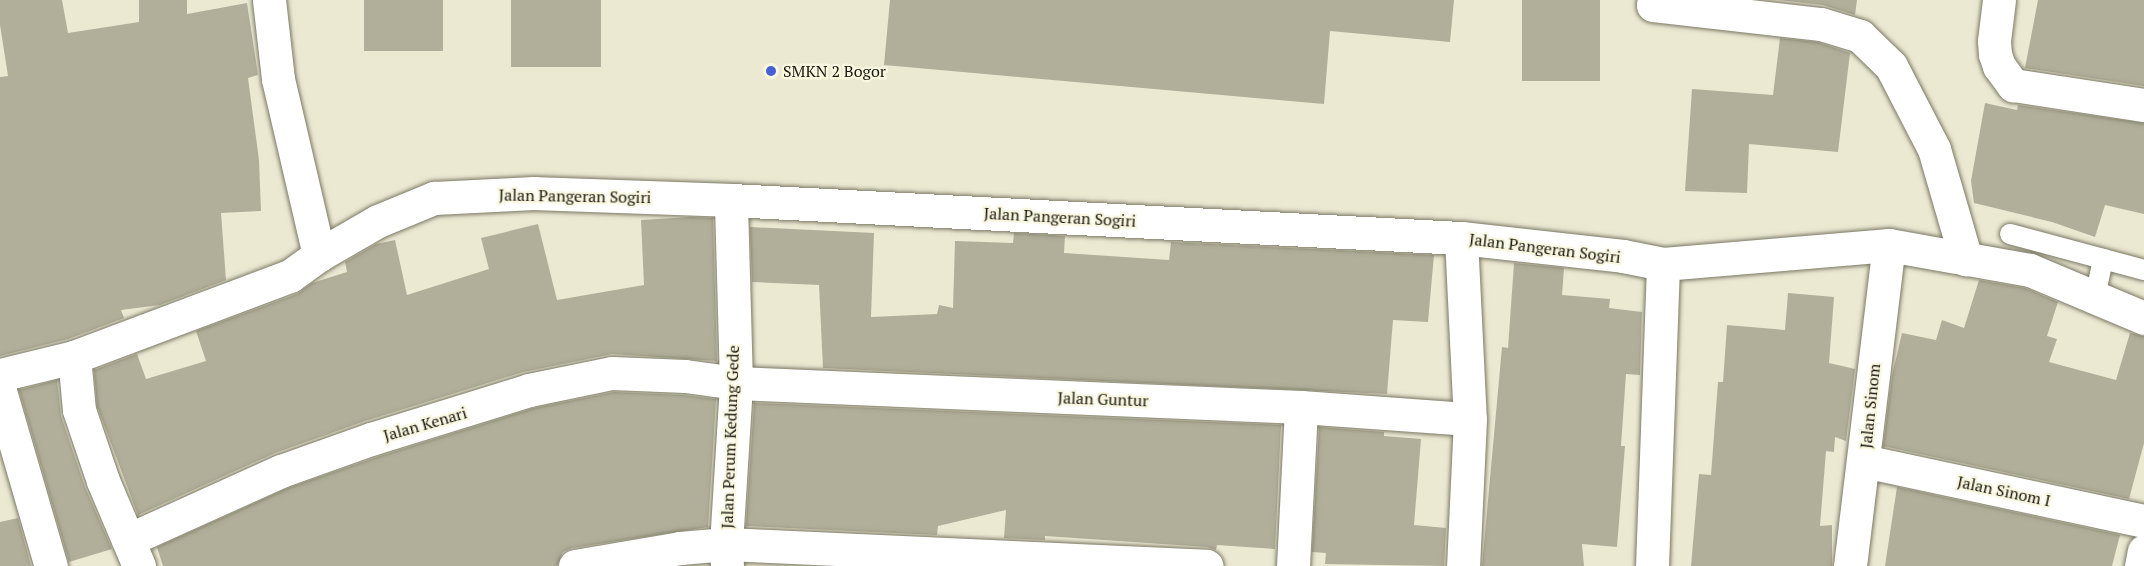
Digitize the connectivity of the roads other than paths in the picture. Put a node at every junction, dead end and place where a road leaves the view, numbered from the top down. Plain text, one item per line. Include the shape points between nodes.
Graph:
1 (269, 0) edge
2 (1654, 0) edge
3 (1999, 0) edge
4 (2144, 105) edge
5 (731, 200) junction
6 (2010, 234) dead end
7 (1461, 238) junction
8 (1889, 245) junction
9 (320, 255) junction
10 (1966, 259) junction
11 (2103, 259) junction
12 (1663, 264) junction
13 (2144, 270) edge
14 (2095, 297) junction
15 (2144, 318) edge
16 (74, 357) junction
17 (0, 375) edge
18 (736, 383) junction
19 (0, 391) edge
20 (1301, 407) junction
21 (1470, 419) junction
22 (1864, 461) junction
23 (2144, 520) edge
24 (2144, 551) edge
25 (134, 553) edge
26 (727, 555) edge
27 (51, 566) edge
28 (575, 566) edge
29 (1206, 566) edge
30 (1293, 566) edge
31 (1463, 566) edge
32 (1652, 566) edge
33 (1850, 566) edge
34 (2141, 566) edge

1 - 9 street via 278,79
2 - 10 street via 1653,5 1821,24 1860,36 1891,66 1934,149
3 - 4 street via 1995,54 2013,85
5 - 7 street, Jalan Pangeran Sogiri
5 - 9 street, Jalan Pangeran Sogiri via 534,193 434,198 378,221
5 - 18 street, Jalan Perum Kedung Gede
6 - 11 lane
7 - 12 street, Jalan Pangeran Sogiri
7 - 21 street
8 - 10 street, Jalan Pangeran Sogiri
8 - 12 street, Jalan Pangeran Sogiri
8 - 22 street, Jalan Sinom
9 - 16 street, Jalan Pangeran Sogiri via 290,276
10 - 14 street, Jalan Pangeran Sogiri via 2030,270
11 - 13 lane
11 - 14 lane
12 - 32 street
14 - 15 street, Jalan Pangeran Sogiri
16 - 17 street, Jalan Pangeran Sogiri
16 - 25 street via 79,410 103,481
18 - 20 street, Jalan Guntur
18 - 25 street, Jalan Kenari via 612,373 529,390 281,471
18 - 26 street, Jalan Perum Kedung Gede
19 - 27 street
20 - 21 street, Jalan Guntur
20 - 30 street
21 - 31 street
22 - 23 street, Jalan Sinom I
22 - 33 street, Jalan Sinom
24 - 34 street
26 - 28 street via 680,548
26 - 29 street

